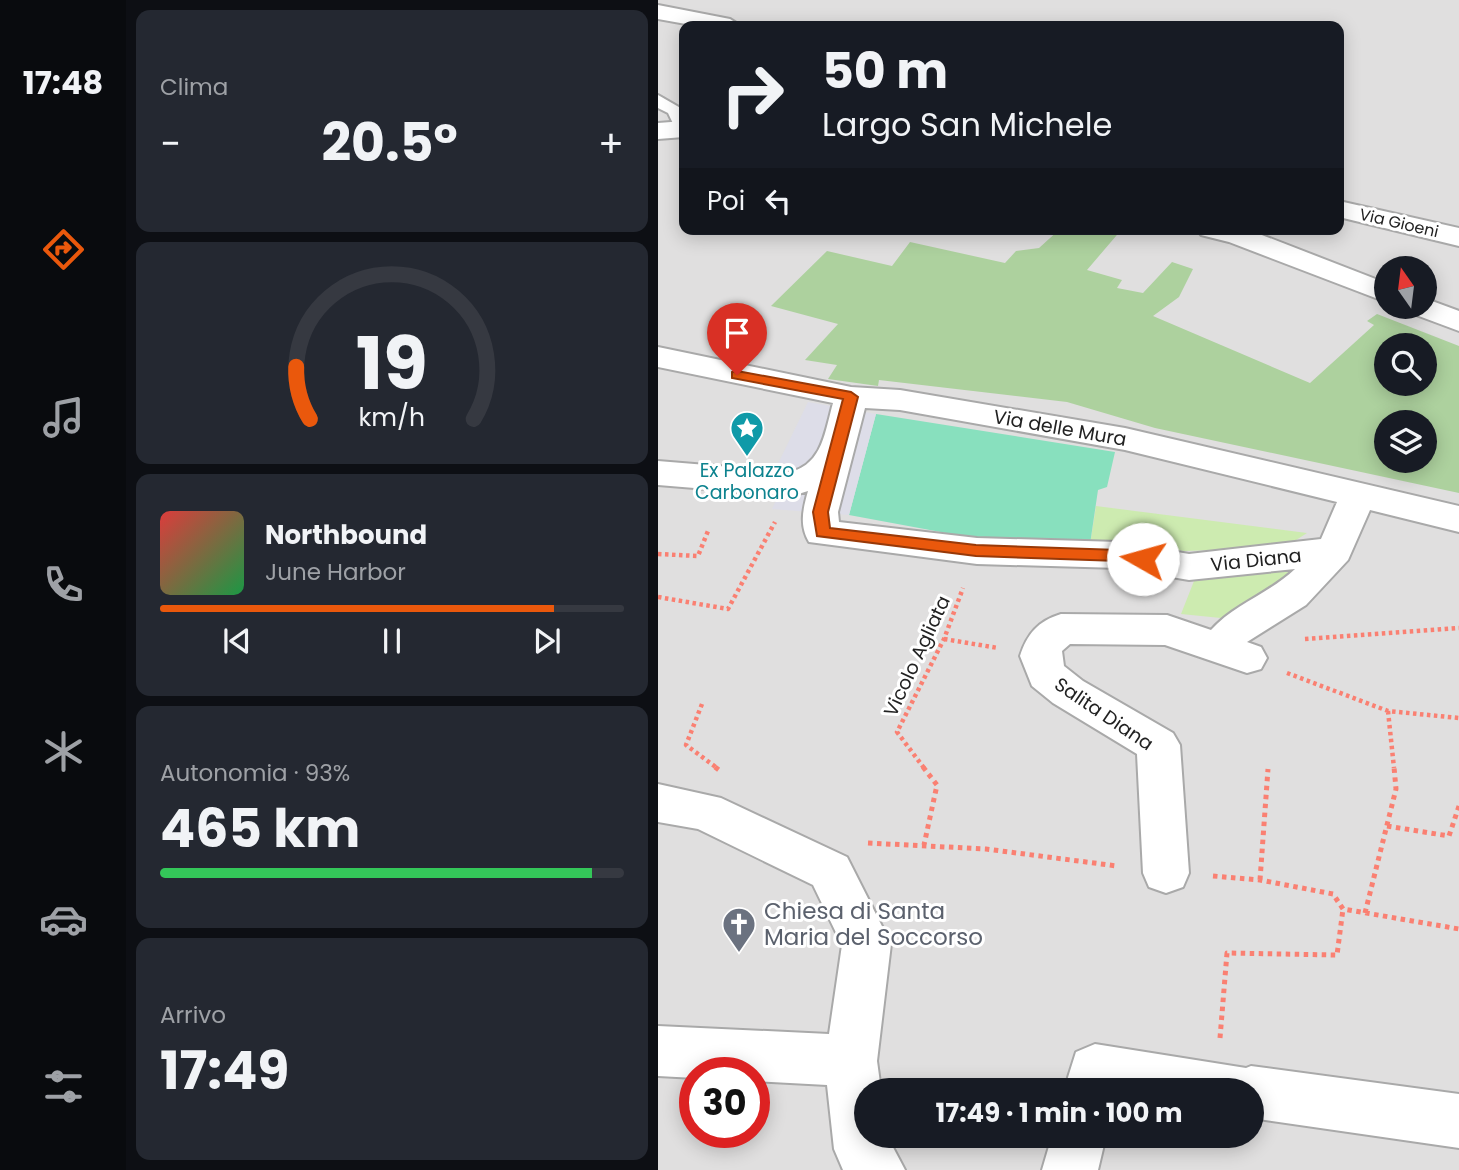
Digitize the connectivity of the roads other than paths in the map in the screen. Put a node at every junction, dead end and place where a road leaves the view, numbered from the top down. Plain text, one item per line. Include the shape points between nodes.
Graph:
1 (658, 12) edge
2 (704, 21) edge
3 (658, 100) edge
4 (679, 118) edge
5 (679, 129) edge
6 (658, 131) edge
7 (1344, 210) edge
8 (1240, 235) edge
9 (1459, 237) edge
10 (1374, 288) edge
11 (1437, 313) edge
12 (1459, 322) edge
13 (658, 357) edge
14 (851, 397) junction
15 (832, 463) junction
16 (658, 473) edge
17 (1358, 495) junction
18 (1459, 519) edge
19 (1335, 551) junction
20 (1040, 656) joint
21 (658, 803) edge
22 (1166, 873) dead end
23 (658, 1051) edge
24 (851, 1061) junction
25 (1093, 1078) edge
26 (1151, 1078) edge
27 (1264, 1094) edge
28 (1459, 1121) edge
29 (1076, 1148) edge
30 (877, 1170) edge
31 (1070, 1170) edge

1 - 2 street
3 - 4 lane via 675,110
5 - 6 street
7 - 9 street, Via Gioeni
8 - 10 street
11 - 12 street
13 - 14 street, Via delle Mura
14 - 15 street
14 - 17 street, Via delle Mura via 900,400 1125,439
15 - 16 street via 812,478 792,484
15 - 19 street, Via Diana via 820,512 822,533 976,551 1119,555 1189,567
17 - 18 street, Via delle Mura
17 - 19 street, Via Diana
19 - 20 street, Via Diana via 1292,595 1233,631 1233,652 1167,630 1061,629 1044,643
20 - 22 street, Salita Diana via 1046,675 1068,692 1158,746
21 - 24 street via 705,811 830,871 867,944
23 - 24 street
24 - 30 street via 861,1149
25 - 26 street via 1095,1070
27 - 28 street
29 - 31 street

